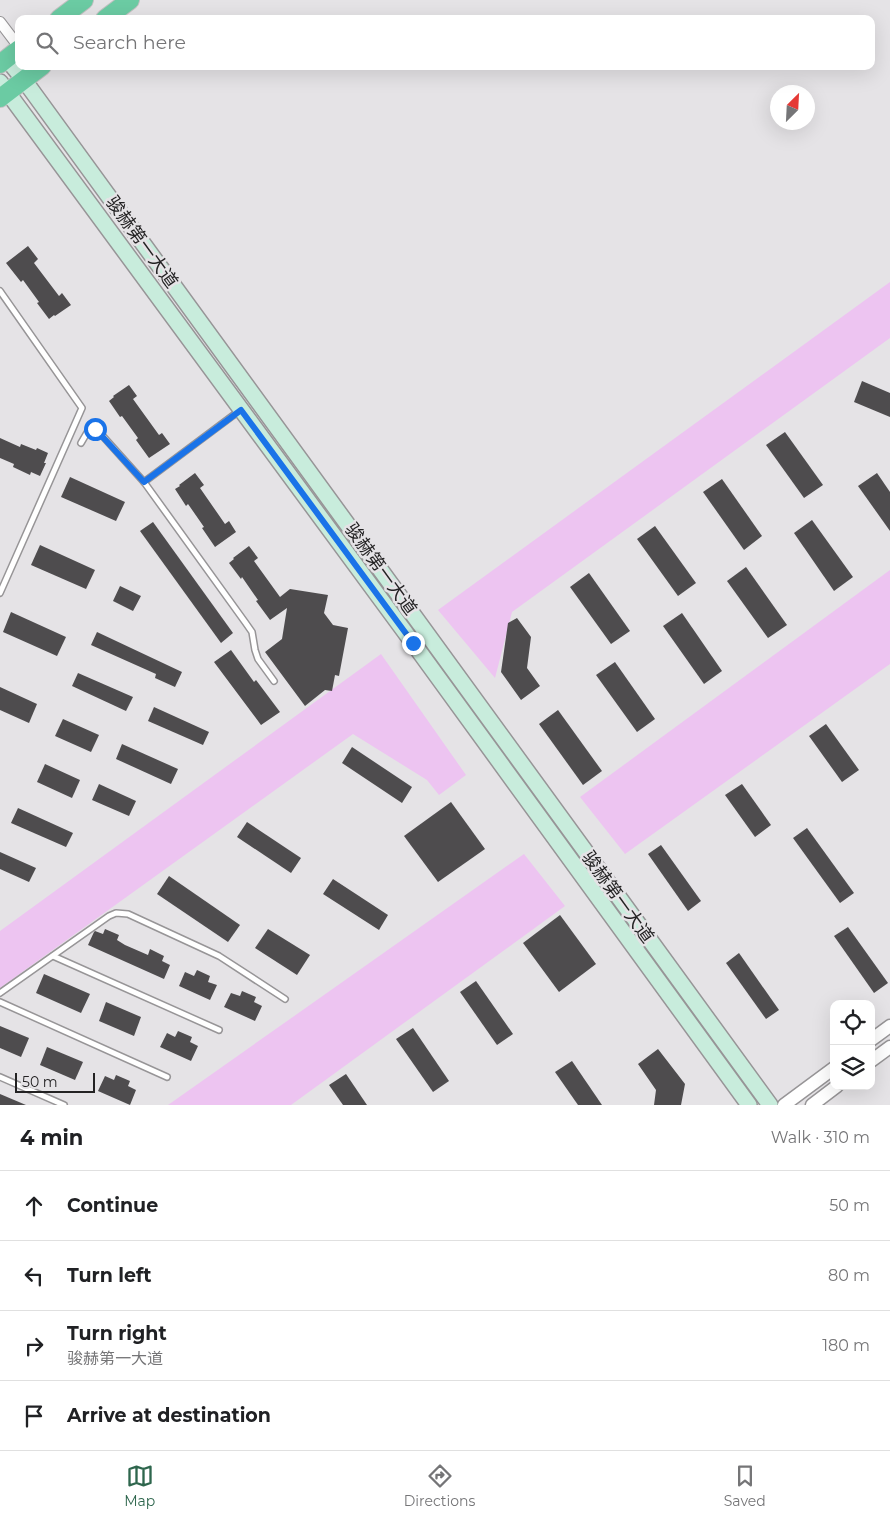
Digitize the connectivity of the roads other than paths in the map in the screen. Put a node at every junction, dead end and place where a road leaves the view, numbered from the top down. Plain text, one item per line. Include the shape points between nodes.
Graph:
1 (84, 0) edge
2 (130, 0) edge
3 (64, 15) edge
4 (110, 15) edge
5 (0, 22) edge
6 (11, 55) edge
7 (19, 70) edge
8 (37, 70) edge
9 (24, 80) junction
10 (3, 91) edge
11 (0, 291) edge
12 (241, 410) junction
13 (82, 443) dead end
14 (144, 482) junction
15 (0, 593) edge
16 (274, 681) dead end
17 (53, 956) junction
18 (0, 993) edge
19 (286, 999) dead end
20 (0, 1002) edge
21 (890, 1026) edge
22 (219, 1030) dead end
23 (875, 1037) edge
24 (890, 1047) edge
25 (875, 1058) edge
26 (830, 1071) edge
27 (167, 1076) dead end
28 (0, 1077) edge
29 (832, 1090) edge
30 (64, 1105) edge
31 (749, 1105) edge
32 (770, 1105) edge
33 (784, 1105) edge
34 (812, 1105) edge

1 - 3 highway
2 - 4 highway
5 - 6 street
7 - 9 main road, 骏赫第一大道
8 - 9 highway
9 - 10 highway
9 - 32 main road, 骏赫第一大道
10 - 12 main road, 骏赫第一大道
11 - 15 lane via 82,408
12 - 14 lane
12 - 31 main road, 骏赫第一大道
13 - 14 lane via 88,431 95,429
14 - 16 lane via 252,632 258,659
17 - 18 lane
17 - 19 lane via 109,916 124,913 219,956
17 - 22 lane
20 - 27 lane
21 - 23 street
24 - 25 street
26 - 33 street
28 - 30 lane
29 - 34 street

